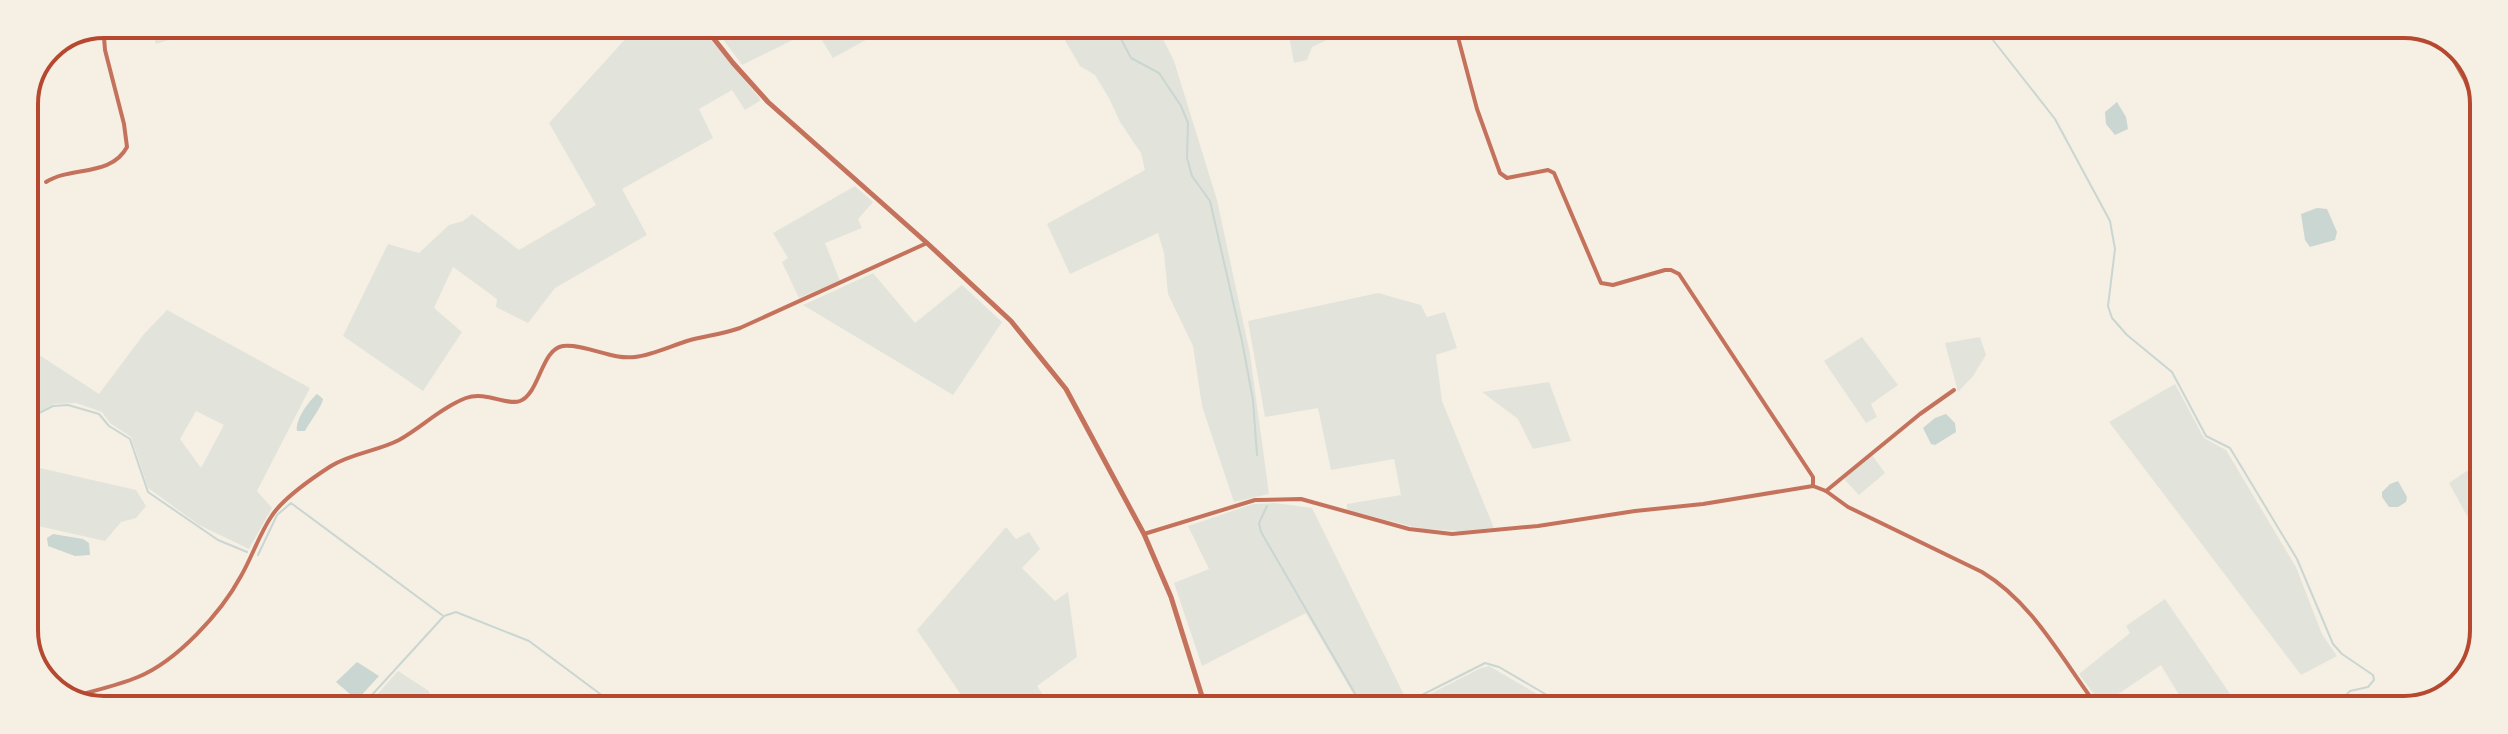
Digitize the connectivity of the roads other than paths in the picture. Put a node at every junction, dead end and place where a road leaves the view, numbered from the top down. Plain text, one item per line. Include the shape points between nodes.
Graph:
1 (104, 38) edge
2 (713, 38) edge
3 (1458, 38) edge
4 (2456, 64) edge
5 (2468, 89) edge
6 (46, 182) dead end
7 (927, 243) junction
8 (1954, 390) dead end
9 (1813, 486) junction
10 (1826, 491) junction
11 (1144, 534) junction
12 (85, 693) edge
13 (1202, 696) edge
14 (2090, 696) edge

1 - 6 street via 125,151 99,167
2 - 7 street via 768,102
3 - 9 street via 1500,173 1507,178 1554,173 1601,283 1617,284 1665,270 1679,274 1813,477
4 - 5 street
7 - 11 street via 1011,321 1066,389
7 - 12 street via 721,335 635,357 560,346 521,400 467,398 397,441 332,466 272,514 240,578 210,619 172,657 140,676
8 - 10 street
9 - 10 street
9 - 11 street via 1452,534 1409,529 1301,499 1255,500
10 - 14 street via 1999,584 2046,635
11 - 13 street via 1171,597

